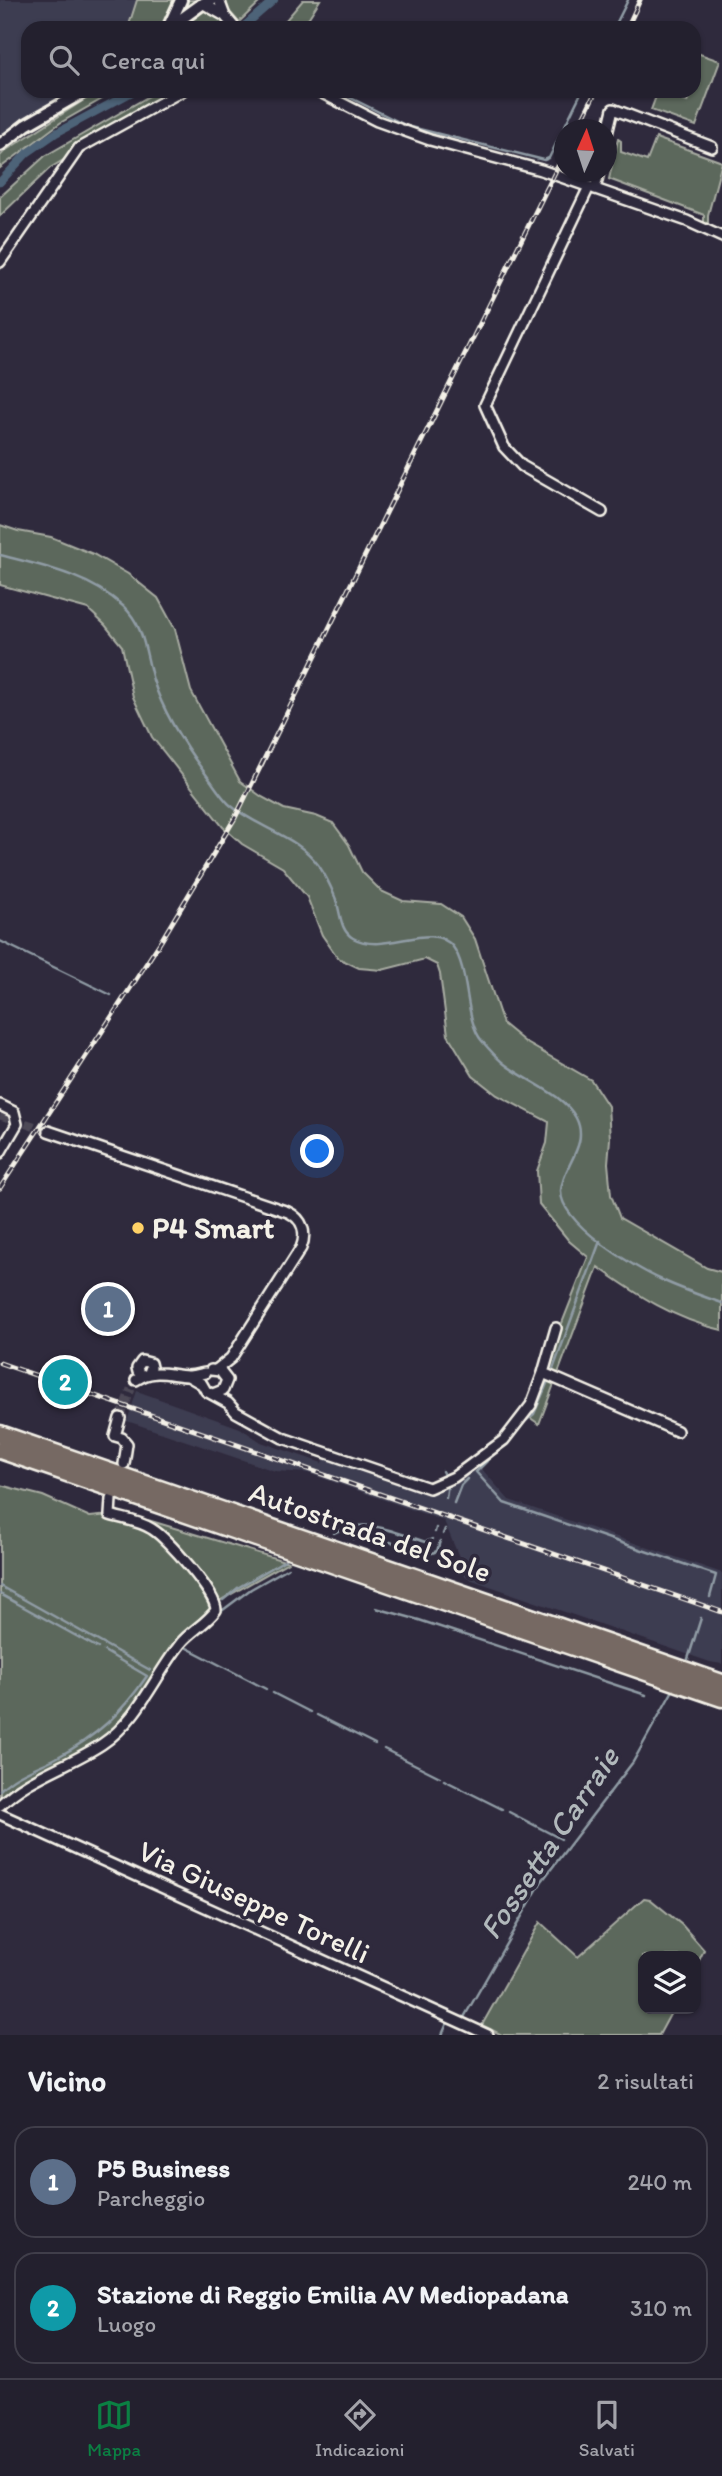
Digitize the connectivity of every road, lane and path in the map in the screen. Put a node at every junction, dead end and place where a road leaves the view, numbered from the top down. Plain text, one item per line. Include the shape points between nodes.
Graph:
1 (181, 0) edge
2 (190, 0) edge
3 (219, 0) edge
4 (206, 3) edge
5 (225, 16) junction
6 (172, 21) edge
7 (179, 21) edge
8 (229, 21) edge
9 (73, 98) edge
10 (169, 98) edge
11 (332, 98) edge
12 (611, 119) edge
13 (0, 145) edge
14 (712, 147) dead end
15 (595, 182) edge
16 (592, 188) junction
17 (722, 237) edge
18 (0, 262) edge
19 (602, 512) dead end
20 (0, 1105) edge
21 (48, 1131) tunnel mouth
22 (0, 1153) edge
23 (555, 1328) dead end
24 (230, 1357) junction
25 (216, 1370) junction
26 (205, 1373) junction
27 (543, 1373) junction
28 (141, 1376) dead end
29 (188, 1376) junction
30 (225, 1376) junction
31 (202, 1384) junction
32 (226, 1387) junction
33 (213, 1394) junction
34 (228, 1403) junction
35 (120, 1418) tunnel mouth
36 (677, 1431) dead end
37 (0, 1434) edge
38 (0, 1450) edge
39 (124, 1464) dead end
40 (111, 1499) dead end
41 (722, 1683) edge
42 (722, 1698) edge
43 (0, 1805) edge
44 (0, 1814) edge
45 (488, 2035) edge

1 - 6 street
2 - 4 street
3 - 5 street
4 - 5 street
4 - 7 street
5 - 8 street
9 - 13 street
10 - 18 street via 79,148
11 - 16 street via 430,140
12 - 14 street via 613,109
15 - 16 street
16 - 17 street
16 - 19 street via 485,405 504,447 522,466
20 - 22 street via 14,1112 17,1124
21 - 24 street via 288,1212 300,1221 304,1230 301,1248
23 - 27 street
24 - 25 street
24 - 30 street
25 - 26 street
25 - 30 street
26 - 29 street
26 - 31 street
27 - 34 street via 531,1405 504,1440 454,1477 429,1488 288,1440
27 - 36 street
28 - 29 street via 161,1371
29 - 31 street
30 - 32 street
31 - 33 street
32 - 33 street
32 - 34 street
33 - 34 street
35 - 39 street via 115,1436 127,1444
37 - 41 highway, Autostrada del Sole
38 - 42 highway, Autostrada del Sole
40 - 43 street via 110,1515 140,1523 158,1534 210,1591 216,1609 184,1641 118,1731 81,1757 20,1788
44 - 45 street, Via Giuseppe Torelli

